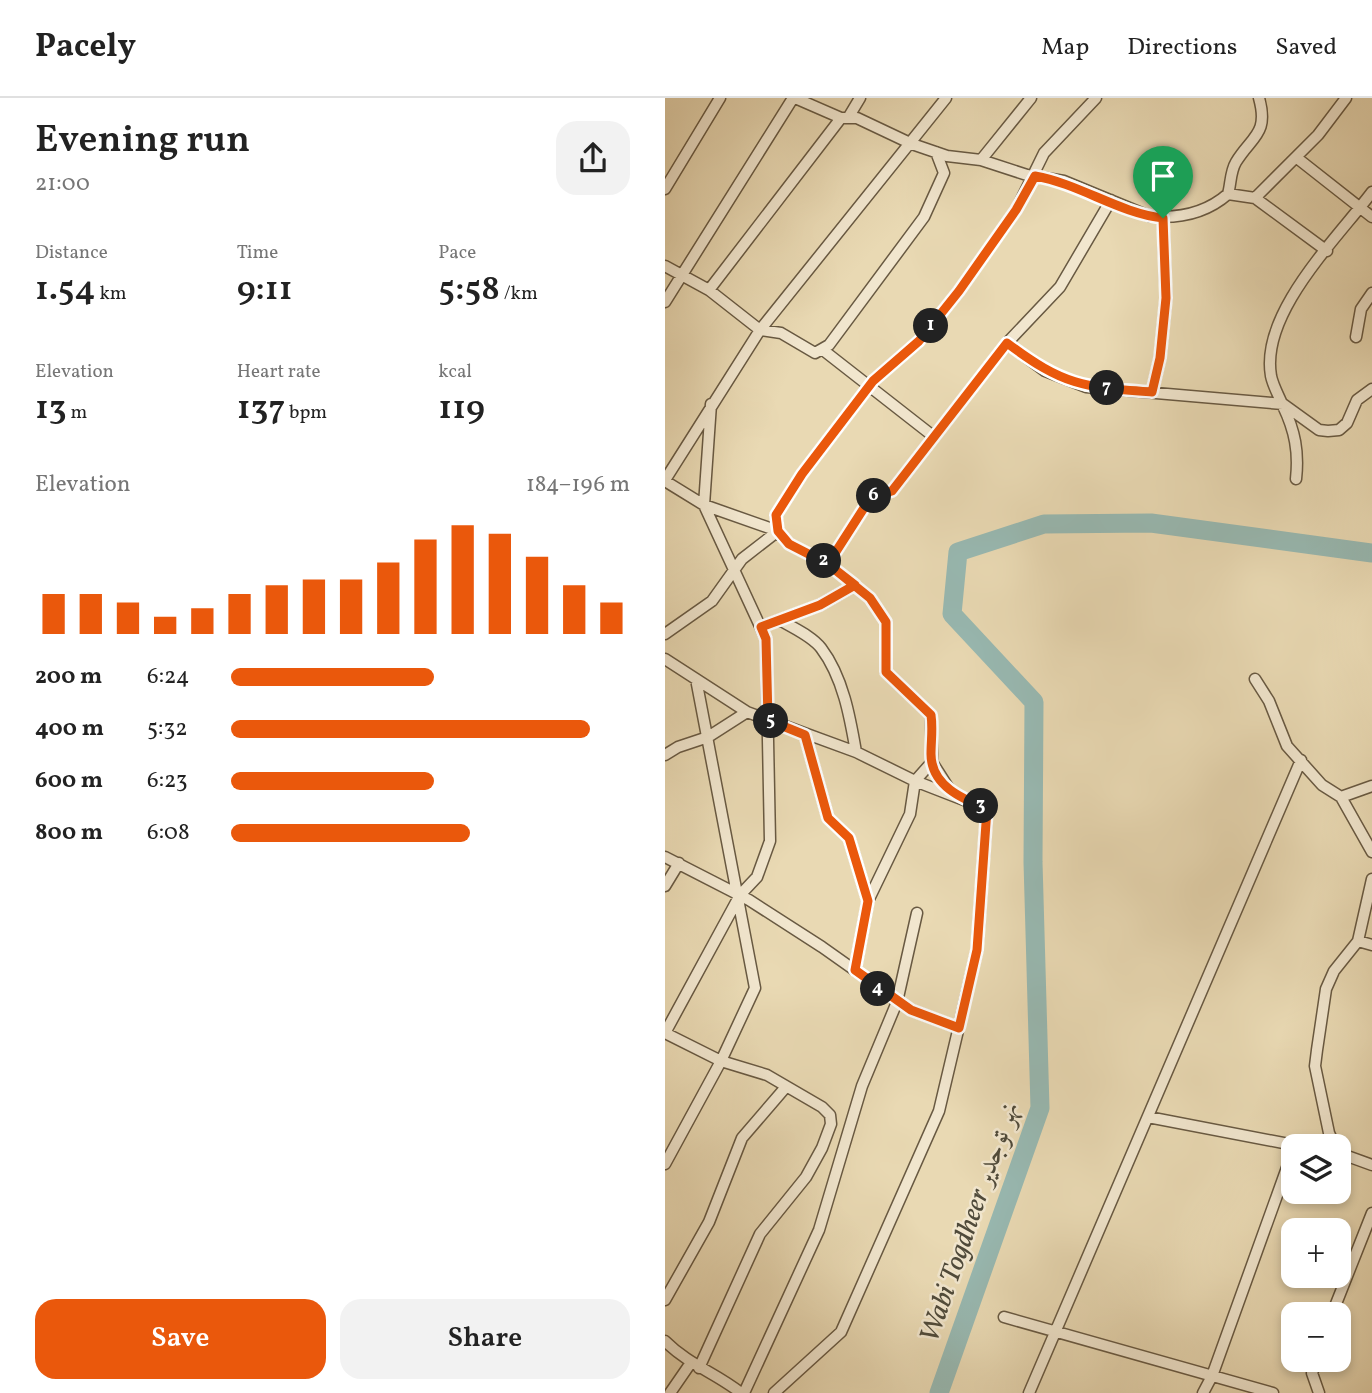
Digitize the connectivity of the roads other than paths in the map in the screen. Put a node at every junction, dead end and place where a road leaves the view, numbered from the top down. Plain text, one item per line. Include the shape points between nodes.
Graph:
1 (720, 98) edge
2 (797, 98) edge
3 (860, 98) edge
4 (946, 98) edge
5 (1031, 98) edge
6 (1095, 98) edge
7 (1259, 98) edge
8 (1346, 98) edge
9 (844, 118) junction
10 (912, 144) junction
11 (936, 152) junction
12 (1297, 158) junction
13 (981, 160) junction
14 (1035, 176) junction
15 (665, 189) edge
16 (1372, 192) edge
17 (1228, 194) junction
18 (1255, 198) junction
19 (1111, 200) junction
20 (1360, 208) junction
21 (1372, 217) edge
22 (1163, 218) junction
23 (1327, 251) junction
24 (665, 266) edge
25 (680, 274) junction
26 (709, 290) junction
27 (1372, 293) edge
28 (665, 302) edge
29 (760, 330) junction
30 (1356, 338) dead end
31 (1007, 343) junction
32 (823, 351) junction
33 (869, 386) junction
34 (1372, 389) edge
35 (1152, 392) junction
36 (711, 404) junction
37 (1283, 404) junction
38 (933, 436) junction
39 (1296, 479) dead end
40 (665, 481) edge
41 (704, 505) junction
42 (778, 531) junction
43 (828, 564) junction
44 (733, 571) junction
45 (855, 585) junction
46 (780, 620) junction
47 (761, 627) junction
48 (665, 634) edge
49 (665, 659) edge
50 (696, 679) junction
51 (1255, 679) dead end
52 (747, 712) junction
53 (768, 720) junction
54 (805, 735) junction
55 (708, 737) junction
56 (856, 752) junction
57 (665, 755) edge
58 (1301, 760) junction
59 (932, 762) junction
60 (915, 781) junction
61 (1372, 786) edge
62 (953, 795) junction
63 (1341, 797) junction
64 (1372, 852) edge
65 (665, 856) edge
66 (679, 863) junction
67 (1372, 879) edge
68 (665, 886) edge
69 (740, 895) junction
70 (868, 901) junction
71 (917, 913) dead end
72 (1358, 941) junction
73 (1372, 945) edge
74 (855, 970) junction
75 (897, 1002) junction
76 (959, 1028) junction
77 (665, 1033) edge
78 (722, 1061) junction
79 (785, 1088) junction
80 (1147, 1117) junction
81 (1329, 1134) edge
82 (1281, 1144) edge
83 (1351, 1157) edge
84 (665, 1164) edge
85 (1372, 1166) edge
86 (1281, 1188) edge
87 (1372, 1213) edge
88 (665, 1300) edge
89 (1337, 1302) edge
90 (1004, 1317) dead end
91 (1056, 1331) junction
92 (665, 1342) edge
93 (695, 1366) junction
94 (1312, 1372) edge
95 (1212, 1376) junction
96 (670, 1393) edge
97 (742, 1393) edge
98 (774, 1393) edge
99 (1029, 1393) edge
100 (1203, 1393) edge
101 (1273, 1393) edge
102 (1319, 1393) edge

1 - 15 street
2 - 9 street
2 - 25 street
3 - 9 street
4 - 10 street
5 - 13 street
6 - 14 street via 1044,153
7 - 17 street via 1261,127 1232,170
8 - 12 street
9 - 10 street via 857,118
9 - 26 street
10 - 11 street
10 - 29 street
11 - 13 street
11 - 32 street via 944,173 924,216
12 - 18 street
12 - 20 street
13 - 14 street
14 - 19 street via 1064,181
14 - 33 street via 959,291 919,341
16 - 20 street
17 - 18 street
17 - 22 street via 1210,208
18 - 23 street
19 - 22 street
19 - 31 street via 1061,287
20 - 21 street
20 - 23 street
22 - 35 street via 1166,298
23 - 37 street via 1302,279 1278,322 1270,365
24 - 25 street
25 - 26 street
25 - 28 street
26 - 29 street
27 - 30 street via 1361,309
29 - 32 street via 781,333 815,353
29 - 36 street
31 - 35 street via 1045,371 1086,387
31 - 38 street
32 - 33 street
33 - 38 street
33 - 42 street via 794,485 776,515
34 - 37 street via 1357,400 1339,430 1319,430
35 - 37 street
36 - 40 street
36 - 41 street
37 - 39 street via 1296,442
38 - 43 street via 892,491 871,497
40 - 41 street
41 - 42 street
41 - 44 street
42 - 43 street via 789,544
42 - 44 street
43 - 45 street
44 - 47 street
44 - 48 street via 712,601
45 - 46 street
45 - 59 street via 886,622 886,672 931,715
46 - 47 street
46 - 56 street via 820,646 849,712
47 - 53 street via 766,639
49 - 50 street
50 - 52 street
50 - 55 street
51 - 58 street via 1287,746
52 - 53 street
52 - 55 street
53 - 54 street
53 - 69 street via 770,841 757,877
54 - 56 street
54 - 70 street via 828,818 849,838
55 - 57 street
55 - 69 street
56 - 60 street
58 - 63 street via 1322,785
58 - 80 street
59 - 60 street
59 - 62 street
60 - 62 street
60 - 70 street via 910,814
61 - 63 street
62 - 76 street via 987,809 977,950
63 - 64 street
65 - 66 street
66 - 68 street
66 - 69 street
67 - 72 street
69 - 74 street
69 - 77 street
69 - 78 street via 755,988
70 - 74 street
71 - 75 street
72 - 73 street
72 - 81 street via 1326,989 1317,1049 1315,1066
74 - 75 street
75 - 76 street
75 - 97 street via 862,1086 819,1230
76 - 98 street via 939,1111 841,1332
77 - 78 street
78 - 79 street via 755,1070
78 - 84 street
79 - 88 street via 742,1139 709,1222
79 - 93 street via 830,1115 830,1129 806,1177 760,1234
80 - 82 street
80 - 91 street
83 - 85 street
86 - 95 street
87 - 89 street
90 - 91 street
91 - 95 street
91 - 99 street
92 - 93 street
93 - 96 street
93 - 97 street
94 - 102 street
95 - 100 street
95 - 101 street

